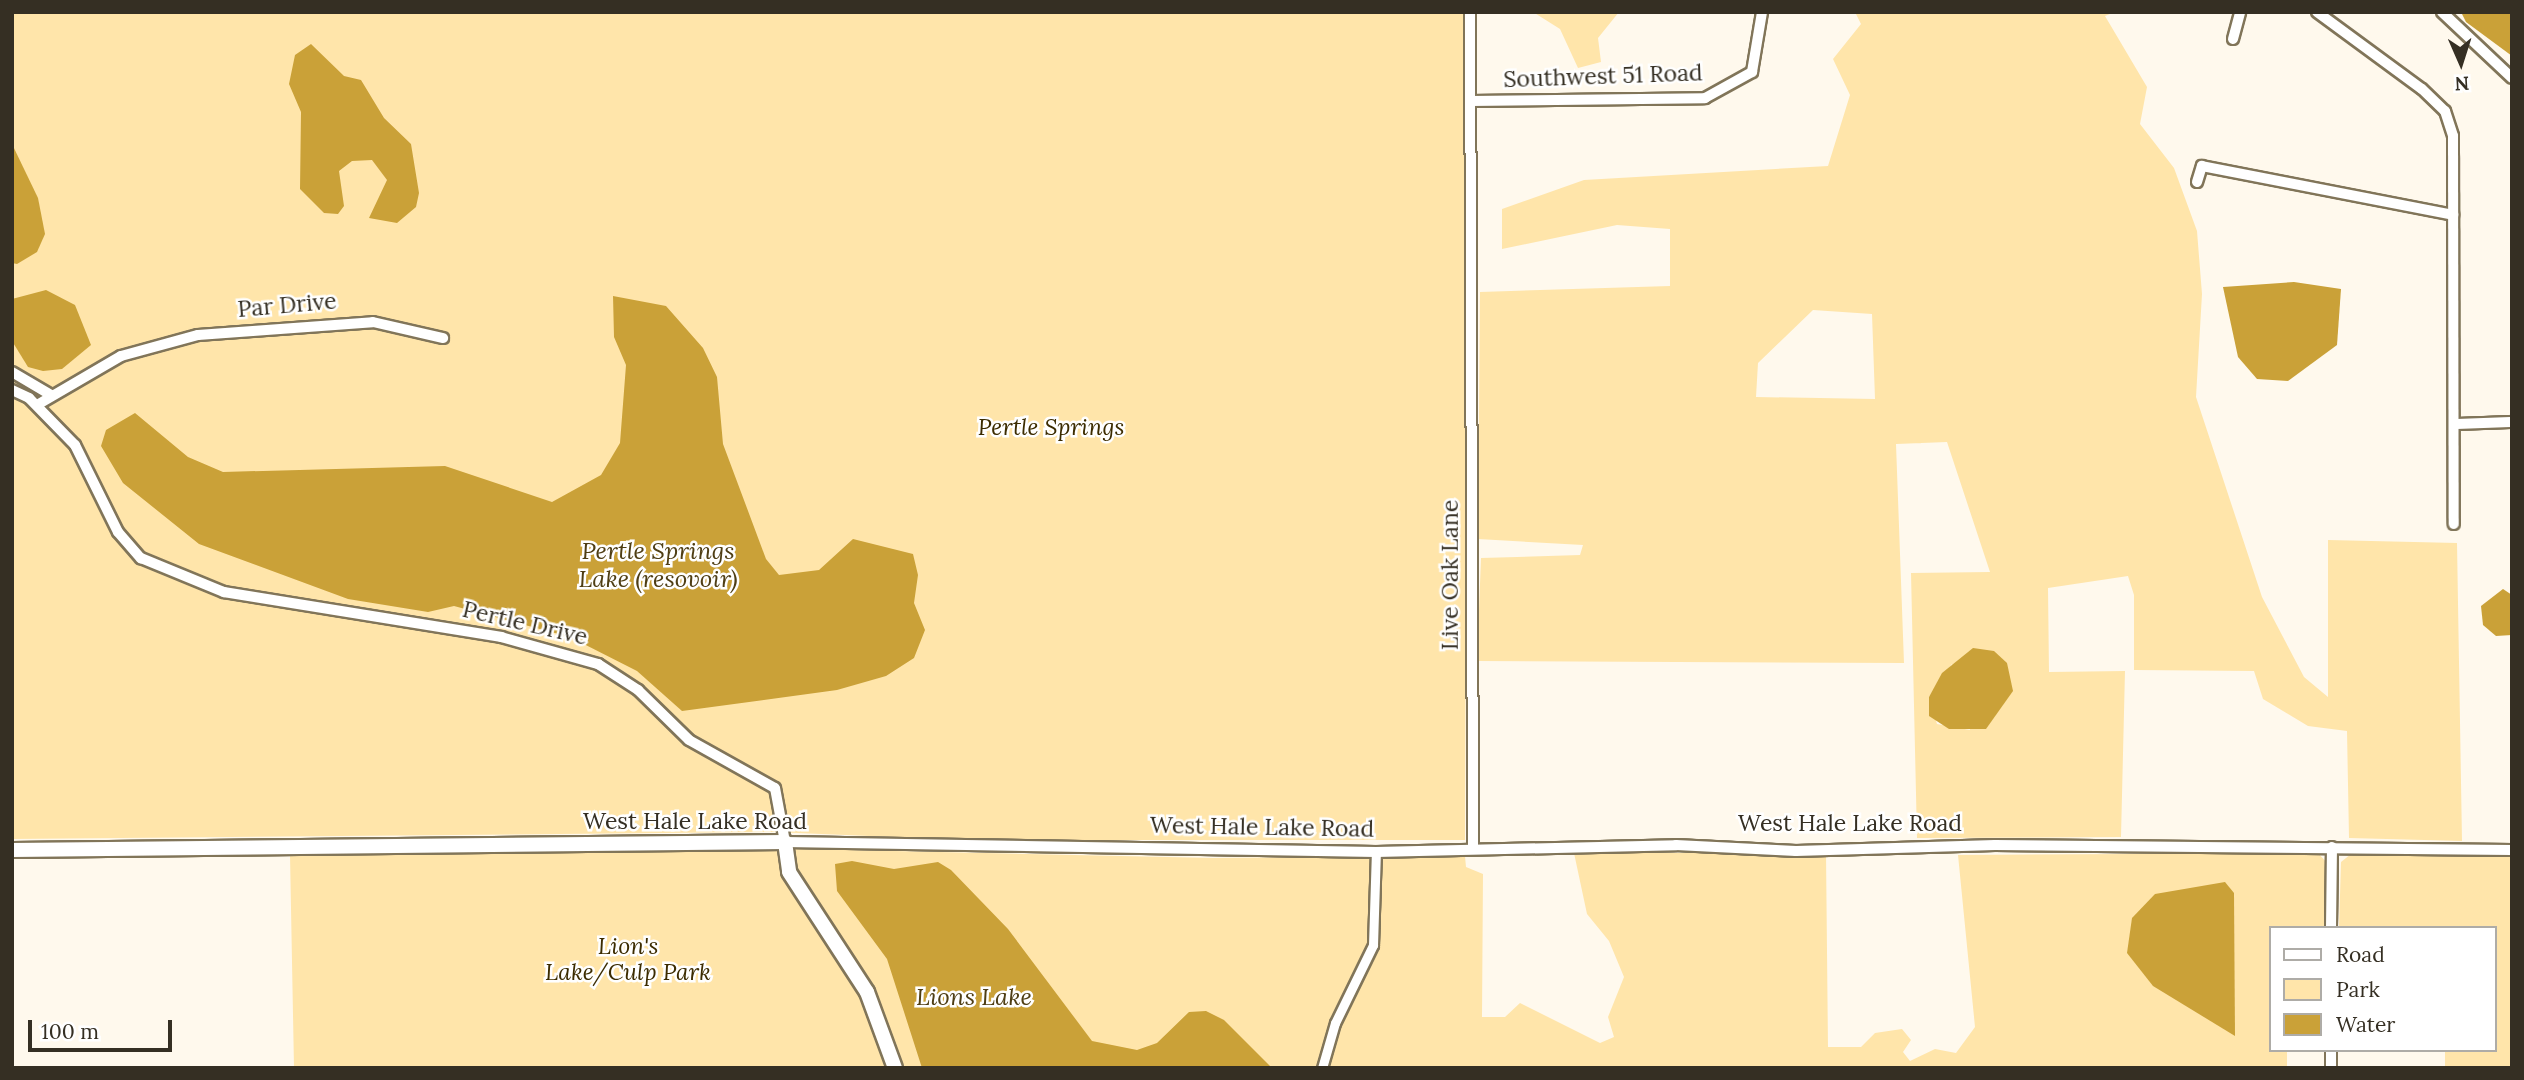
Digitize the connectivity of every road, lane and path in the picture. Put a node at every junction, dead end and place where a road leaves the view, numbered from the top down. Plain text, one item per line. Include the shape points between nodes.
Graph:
1 (1470, 12) edge
2 (1762, 12) edge
3 (2240, 12) edge
4 (2317, 12) edge
5 (2442, 12) edge
6 (2233, 38) dead end
7 (2512, 78) edge
8 (1471, 101) junction
9 (2197, 182) dead end
10 (2453, 215) junction
11 (1472, 302) joint
12 (443, 338) dead end
13 (12, 372) edge
14 (12, 390) edge
15 (51, 395) junction
16 (37, 405) junction
17 (2512, 422) edge
18 (2455, 425) junction
19 (2454, 524) dead end
20 (785, 842) junction
21 (2332, 847) junction
22 (1474, 848) junction
23 (12, 850) edge
24 (2512, 850) edge
25 (1376, 852) junction
26 (2331, 926) edge
27 (895, 1068) edge
28 (1322, 1068) edge

1 - 8 street, Southwest 51 Road
2 - 8 street, Southwest 51 Road via 1752,72 1705,98
3 - 6 street
4 - 10 street via 2445,111 2454,136
5 - 7 street
8 - 11 street, Southwest 51 Road
9 - 10 street via 2202,166
10 - 18 street
11 - 22 street, Live Oak Lane
12 - 15 street, Par Drive via 373,322 327,321 198,335 134,351
13 - 15 street
14 - 16 street, Pertle Drive
15 - 16 street, Par Drive
16 - 20 street, Pertle Drive via 90,465 118,532 141,558 225,592 502,637 598,664 638,690 689,740 775,788
17 - 18 street
18 - 19 street
20 - 23 street, West Hale Lake Road
20 - 25 street, West Hale Lake Road
20 - 27 street, Pertle Drive via 789,872 867,992
21 - 22 street, West Hale Lake Road
21 - 24 street, West Hale Lake Road
21 - 26 street
22 - 25 street, West Hale Lake Road
25 - 28 street via 1373,944 1335,1023

